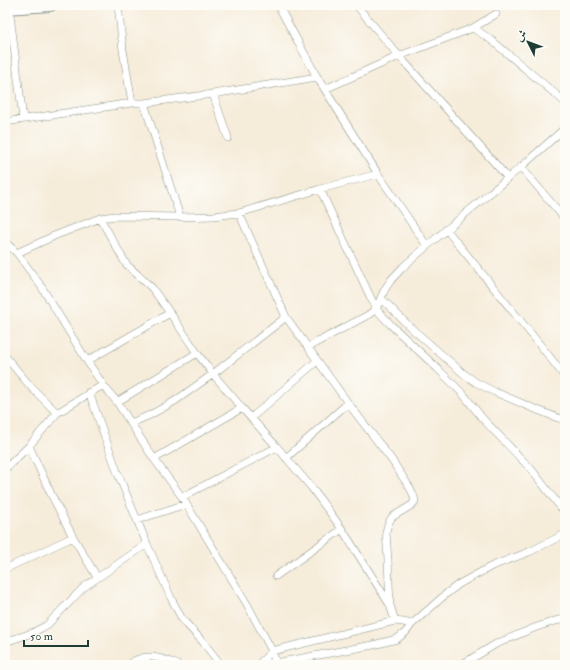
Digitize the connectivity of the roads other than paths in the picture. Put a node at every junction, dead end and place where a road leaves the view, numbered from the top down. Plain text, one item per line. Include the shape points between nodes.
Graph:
1 (50, 5) edge
2 (118, 5) edge
3 (278, 5) edge
4 (356, 5) edge
5 (7, 8) edge
6 (496, 14) dead end
7 (473, 28) junction
8 (399, 56) junction
9 (317, 77) junction
10 (325, 89) junction
11 (213, 94) junction
12 (565, 102) edge
13 (132, 103) junction
14 (144, 103) junction
15 (24, 119) junction
16 (5, 122) edge
17 (565, 128) edge
18 (228, 138) dead end
19 (522, 167) junction
20 (378, 174) junction
21 (508, 178) junction
22 (320, 189) junction
23 (240, 213) junction
24 (180, 217) junction
25 (100, 218) junction
26 (565, 220) edge
27 (446, 229) junction
28 (5, 242) edge
29 (427, 246) junction
30 (16, 253) junction
31 (381, 298) junction
32 (376, 308) junction
33 (170, 313) junction
34 (286, 317) junction
35 (308, 347) junction
36 (197, 352) junction
37 (5, 356) edge
38 (87, 361) junction
39 (317, 361) junction
40 (213, 374) junction
41 (565, 377) edge
42 (103, 385) junction
43 (89, 392) junction
44 (117, 402) junction
45 (348, 403) junction
46 (242, 408) junction
47 (57, 413) junction
48 (251, 418) junction
49 (565, 419) edge
50 (131, 423) junction
51 (30, 446) junction
52 (277, 447) junction
53 (286, 458) junction
54 (154, 459) junction
55 (5, 469) edge
56 (182, 497) junction
57 (186, 504) junction
58 (565, 513) edge
59 (137, 520) junction
60 (342, 529) junction
61 (565, 534) edge
62 (73, 537) junction
63 (147, 544) junction
64 (5, 569) edge
65 (276, 576) dead end
66 (97, 577) junction
67 (390, 605) junction
68 (565, 619) edge
69 (395, 621) junction
70 (412, 624) junction
71 (5, 642) edge
72 (272, 651) junction
73 (276, 663) junction
74 (259, 664) edge
75 (128, 665) edge
76 (178, 665) edge
77 (221, 665) edge
78 (461, 665) edge

1 - 5 main road
2 - 13 street
3 - 9 street
4 - 8 street
5 - 15 street
6 - 7 street
7 - 8 street
7 - 12 street via 490,39
8 - 10 street
8 - 21 street
9 - 10 street
9 - 11 street
10 - 20 street
11 - 14 street
11 - 18 street
13 - 14 street
13 - 15 street
14 - 24 street
15 - 16 street
17 - 19 street
19 - 21 street
19 - 26 street
20 - 22 street
20 - 29 street
21 - 27 street
22 - 23 street
22 - 32 street
23 - 24 street
23 - 34 street
24 - 25 street
25 - 30 street
25 - 33 street via 126,264 152,288
27 - 29 street
27 - 41 street
28 - 30 street
29 - 31 street via 391,280
30 - 38 street via 41,286
31 - 32 street
31 - 49 street via 410,327 477,383 535,409
32 - 35 street via 368,315
32 - 58 street via 390,325 463,394 531,469
33 - 36 street
33 - 38 street
34 - 35 street
34 - 40 street
35 - 39 street
36 - 40 street
36 - 44 street
37 - 47 street
38 - 42 street
39 - 45 street
39 - 48 street
40 - 46 street
40 - 50 street via 175,401
42 - 43 street
42 - 44 street
43 - 47 street
43 - 59 street
44 - 50 street
45 - 53 street
45 - 67 street via 391,459 410,488 415,501 392,517 386,532
46 - 48 street
46 - 54 street
47 - 51 street
48 - 52 street
50 - 54 street
51 - 55 street
51 - 62 street
52 - 53 street
52 - 56 street
53 - 60 street via 312,487
54 - 56 street
56 - 57 street
57 - 59 street
57 - 72 street via 247,604
59 - 63 street
60 - 65 street
60 - 67 street
61 - 70 street via 464,581
62 - 64 street
62 - 66 street
63 - 66 street
63 - 77 street via 182,619
66 - 71 street via 47,625
67 - 69 street
68 - 78 street via 534,628 496,644
69 - 70 street
69 - 72 street
70 - 73 street via 397,639
72 - 73 street
72 - 74 street
73 - 74 street
75 - 76 street via 142,657 154,657

